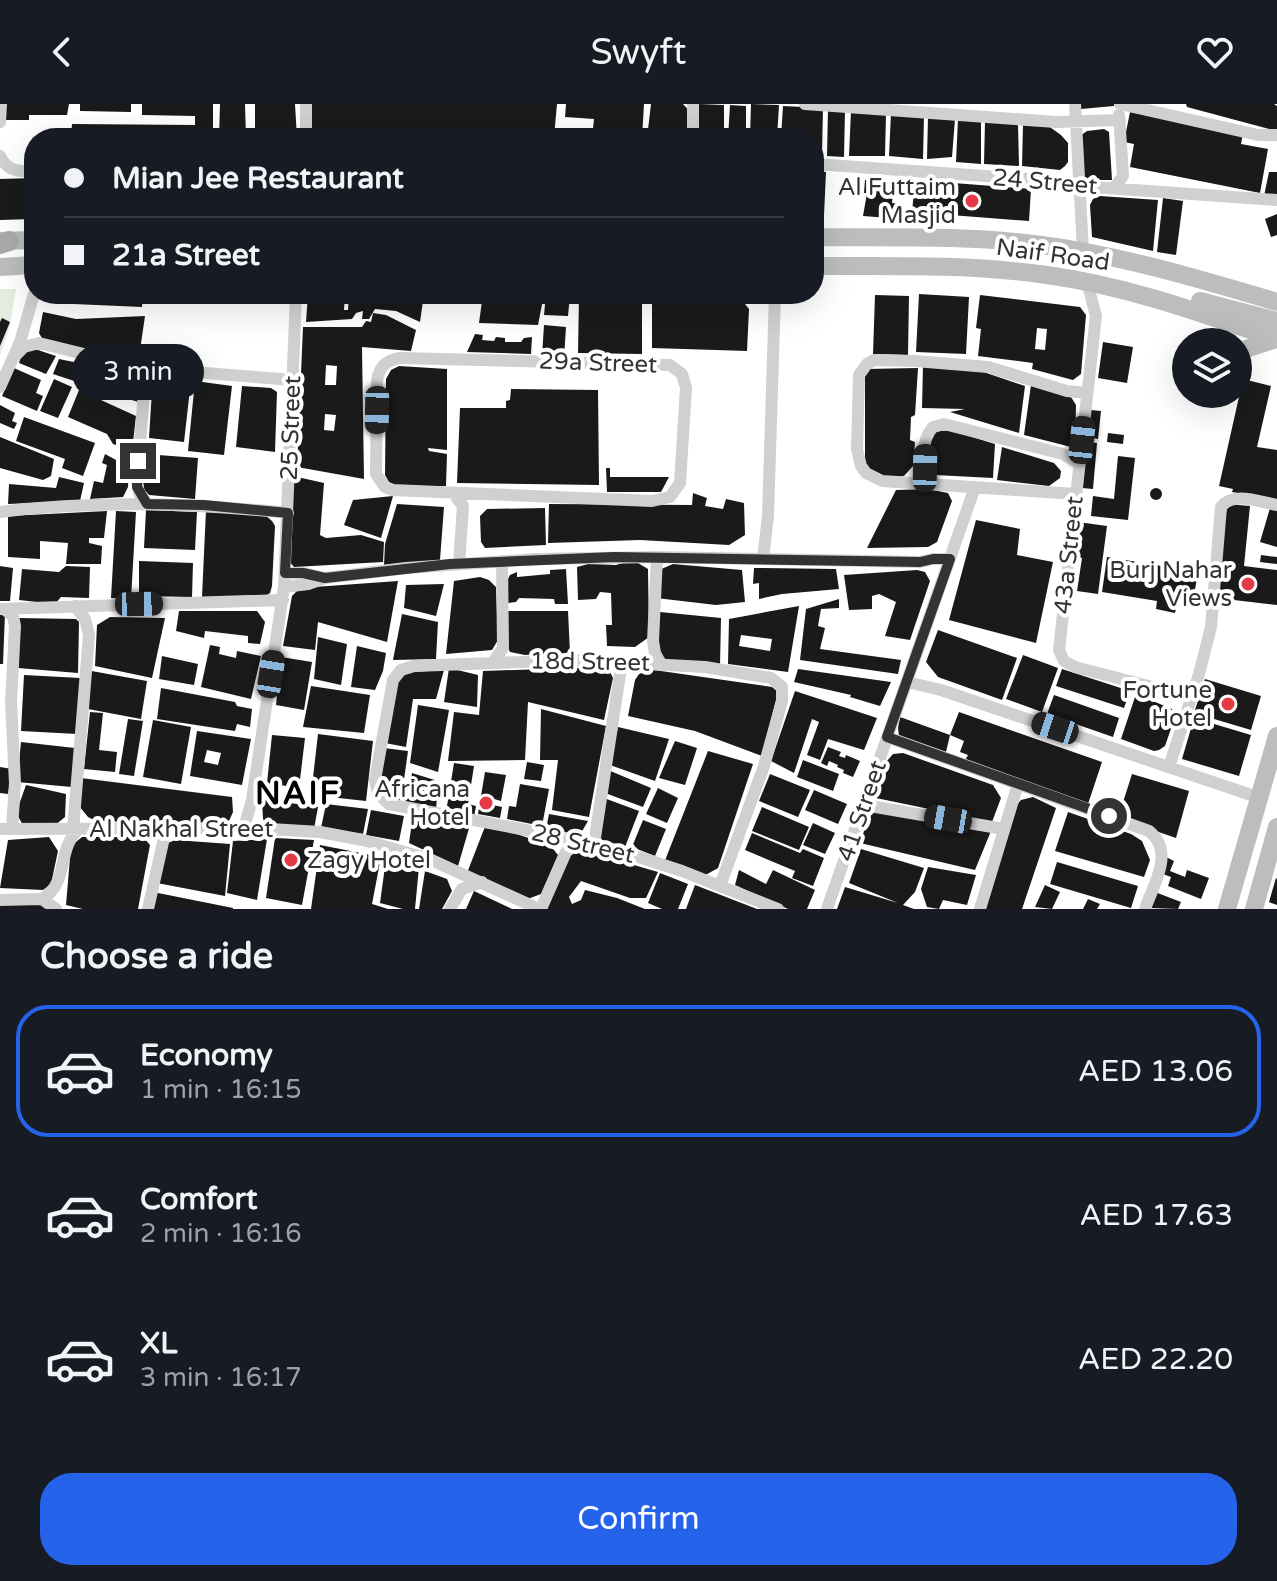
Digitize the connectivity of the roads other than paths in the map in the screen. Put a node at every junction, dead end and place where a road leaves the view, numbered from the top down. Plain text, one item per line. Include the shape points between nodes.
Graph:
1 (1, 104) edge
2 (306, 104) edge
3 (693, 104) edge
4 (805, 104) edge
5 (1075, 104) edge
6 (1119, 104) edge
7 (1179, 110) edge
8 (991, 111) edge
9 (1120, 120) junction
10 (0, 122) edge
11 (1076, 123) junction
12 (306, 128) edge
13 (693, 128) edge
14 (1277, 135) edge
15 (0, 156) edge
16 (824, 165) edge
17 (24, 170) edge
18 (1081, 185) junction
19 (1114, 188) junction
20 (1277, 200) edge
21 (824, 237) edge
22 (24, 241) edge
23 (3, 242) edge
24 (1035, 244) junction
25 (1083, 251) junction
26 (24, 266) edge
27 (824, 266) edge
28 (0, 267) edge
29 (961, 267) junction
30 (1087, 282) junction
31 (1113, 287) junction
32 (1146, 295) junction
33 (1277, 302) edge
34 (31, 304) edge
35 (296, 304) edge
36 (775, 304) edge
37 (1096, 316) junction
38 (1277, 321) edge
39 (1277, 339) edge
40 (1252, 347) edge
41 (13, 358) junction
42 (167, 370) junction
43 (293, 380) junction
44 (0, 387) edge
45 (1087, 393) junction
46 (1079, 464) junction
47 (925, 468) junction
48 (913, 482) junction
49 (935, 483) junction
50 (975, 487) junction
51 (453, 493) junction
52 (474, 494) junction
53 (1076, 494) junction
54 (147, 504) junction
55 (1277, 505) edge
56 (463, 506) junction
57 (0, 512) edge
58 (288, 513) junction
59 (657, 557) junction
60 (768, 559) junction
61 (950, 559) junction
62 (502, 561) junction
63 (920, 562) junction
64 (463, 564) junction
65 (285, 573) junction
66 (945, 575) junction
67 (325, 578) junction
68 (284, 593) junction
69 (75, 606) junction
70 (2, 609) edge
71 (494, 661) junction
72 (622, 661) junction
73 (661, 664) junction
74 (909, 677) junction
75 (1191, 697) junction
76 (1277, 736) edge
77 (887, 737) junction
78 (1169, 767) junction
79 (1018, 784) junction
80 (1260, 798) junction
81 (383, 800) joint
82 (864, 805) junction
83 (1277, 827) edge
84 (248, 828) junction
85 (6, 829) edge
86 (166, 829) junction
87 (1004, 829) junction
88 (51, 830) junction
89 (76, 830) junction
90 (552, 835) junction
91 (587, 843) junction
92 (65, 850) junction
93 (563, 858) junction
94 (1236, 878) junction
95 (483, 882) junction
96 (720, 886) junction
97 (42, 899) junction
98 (0, 900) edge
99 (56, 909) edge
100 (148, 909) edge
101 (450, 909) edge
102 (540, 909) edge
103 (778, 909) edge
104 (827, 909) edge
105 (980, 909) edge
106 (1145, 909) edge
107 (1227, 909) edge
108 (1236, 909) edge
109 (1254, 909) edge

1 - 10 street
2 - 12 street
3 - 13 street
4 - 8 street
5 - 11 street
6 - 7 street
6 - 9 street
7 - 14 street via 1258,135
8 - 11 street
9 - 11 street
9 - 19 street via 1123,176
11 - 18 street
15 - 17 street via 7,167
16 - 18 street, 24 Street
18 - 19 street, 24 Street
18 - 25 street
19 - 20 street, 24 Street
21 - 24 main road, Naif Road
22 - 23 main road
24 - 25 main road, Naif Road
24 - 29 main road via 1027,263 970,261
25 - 33 main road, Naif Road
26 - 28 main road
27 - 29 main road, Naif Road
29 - 30 main road, Naif Road
30 - 31 main road, Naif Road
30 - 37 street, 43a Street
31 - 32 main road, Naif Road
31 - 37 street, 43a Street
32 - 38 main road via 1199,301
32 - 39 main road, Naif Road
34 - 41 street
35 - 43 street, 25 Street
36 - 60 street via 764,535
37 - 45 street, 43a Street
39 - 40 main road
41 - 42 street via 24,347 39,343
41 - 44 street
42 - 43 street
42 - 54 street via 150,380 143,398 137,481
43 - 58 street, 25 Street
45 - 46 street, 43a Street
45 - 48 street via 988,367 881,359 867,364 859,375 858,458 866,473 882,481
46 - 47 street via 1063,454 944,424 926,436
46 - 53 street, 43a Street
47 - 48 street
47 - 49 street
48 - 49 street
49 - 50 street
50 - 53 street
50 - 61 street, 41 Street
51 - 52 street, 29a Street
51 - 52 street, 29a Street via 392,490 380,481 377,381 387,362 400,358 670,365 682,374 682,473 670,497 652,501
51 - 56 street
52 - 56 street
53 - 75 street, 43a Street via 1061,656 1075,667
54 - 57 street
54 - 58 street
55 - 75 street via 1231,499 1223,503 1211,627
56 - 64 street
58 - 65 street, 25 Street
59 - 60 street
59 - 62 street
59 - 73 street via 654,647
60 - 63 street
61 - 63 street
61 - 66 street, 41 Street
62 - 64 street
62 - 71 street via 503,648
63 - 66 street
64 - 67 street
65 - 67 street
65 - 68 street, 25 Street
66 - 74 street, 41 Street
67 - 68 street
68 - 69 street
68 - 84 street, 25 Street
69 - 70 street
69 - 89 street via 89,635
70 - 85 street via 13,616 15,626 15,783
71 - 72 street, 18d Street
71 - 81 street, 18d Street via 414,666 396,674 375,780
72 - 73 street, 18d Street
72 - 91 street
73 - 96 street, 18d Street via 765,676 782,687 764,766
74 - 77 street, 41 Street
74 - 78 street via 925,678 941,690
75 - 78 street
76 - 80 main road
77 - 79 street
77 - 82 street, 41 Street
78 - 80 street
79 - 87 street
79 - 106 street via 1157,837 1163,856
80 - 94 main road
81 - 90 street, 28 Street
82 - 87 street
82 - 104 street, 41 Street
83 - 109 main road
84 - 86 street, Al Nakhal Street
84 - 95 street, Al Nakhal Street via 363,840
85 - 88 street, Al Nakhal Street
86 - 89 street, Al Nakhal Street
86 - 100 street
87 - 105 street
88 - 89 street, Al Nakhal Street
88 - 92 street
89 - 92 street
90 - 91 street, 28 Street
90 - 93 street
91 - 93 street via 570,847
91 - 96 street, 28 Street
92 - 97 street via 57,885
93 - 102 street
94 - 107 main road
94 - 108 main road
95 - 101 street via 462,889
95 - 102 street, Al Nakhal Street
96 - 103 street, 28 Street
97 - 98 street
97 - 99 street

